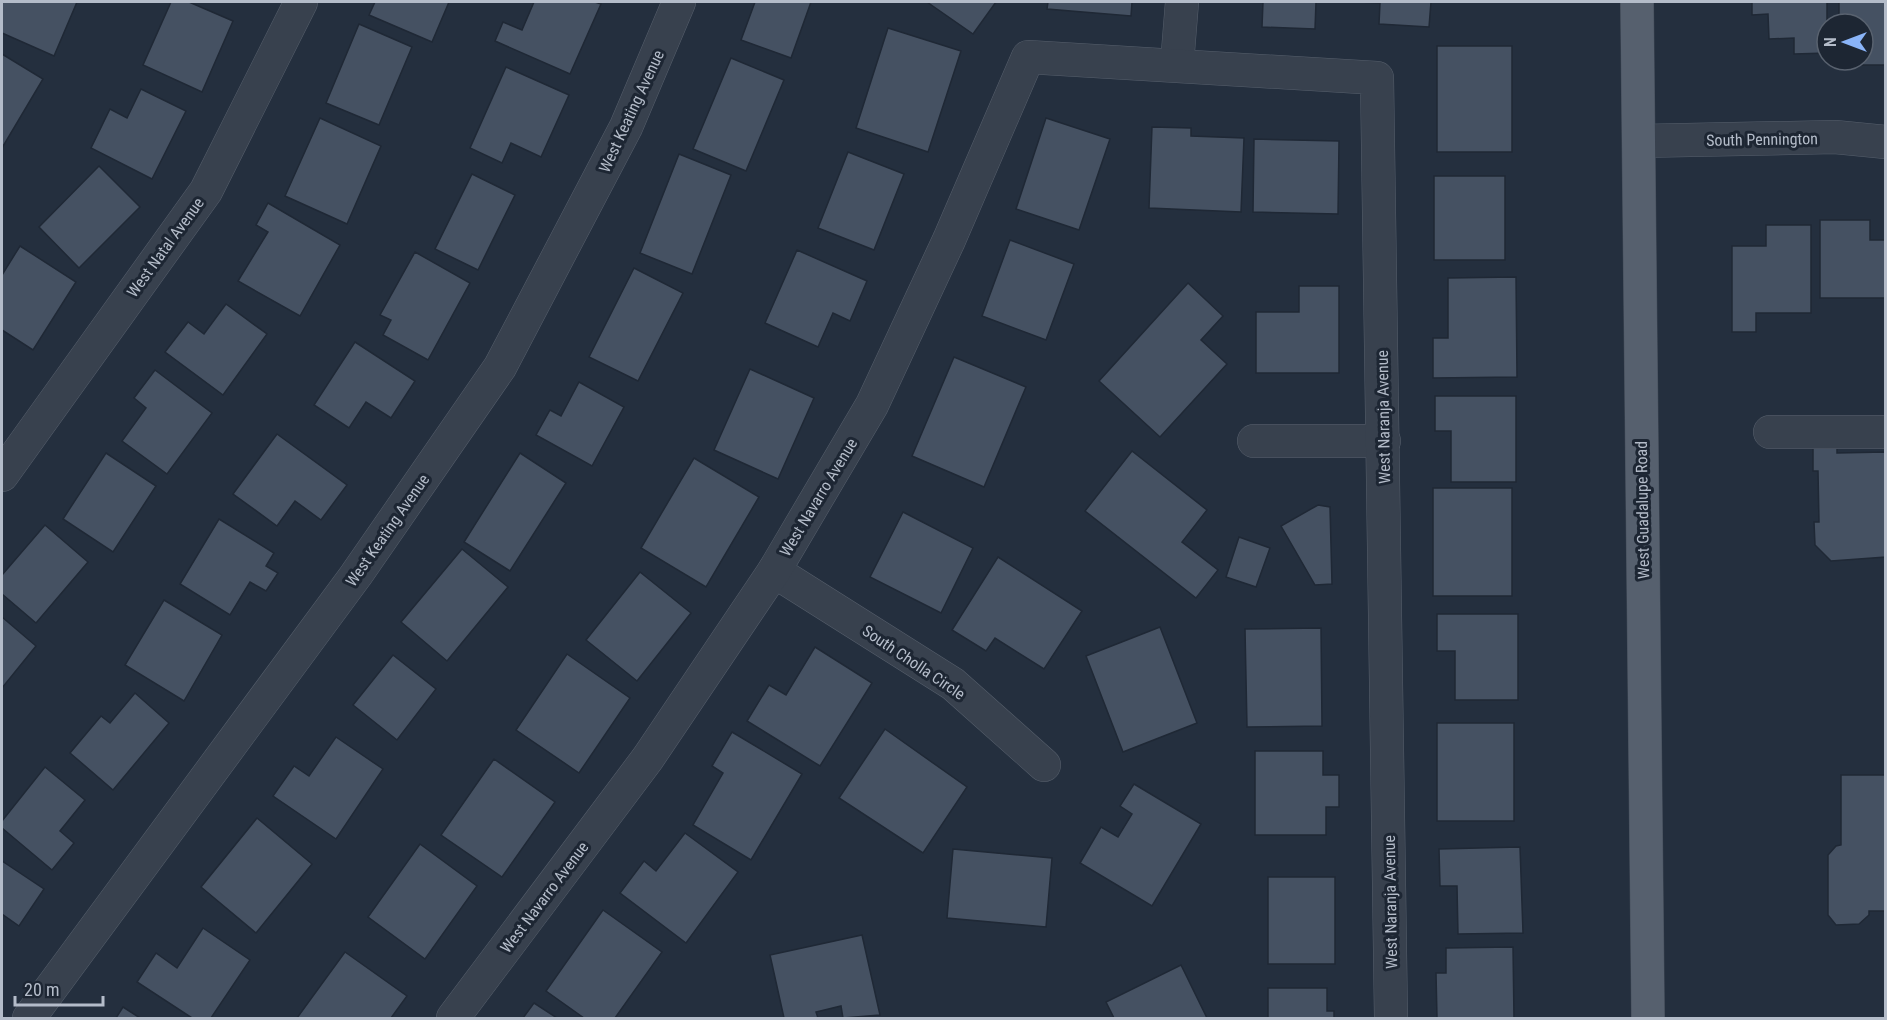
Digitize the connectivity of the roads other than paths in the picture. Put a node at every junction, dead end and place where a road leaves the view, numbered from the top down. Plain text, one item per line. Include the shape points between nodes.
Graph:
1 (301, 2) edge
2 (679, 2) edge
3 (1182, 2) edge
4 (1637, 2) edge
5 (1177, 64) junction
6 (1639, 141) junction
7 (1886, 142) edge
8 (1770, 432) dead end
9 (1886, 432) edge
10 (1254, 441) dead end
11 (1384, 441) junction
12 (2, 475) edge
13 (774, 571) junction
14 (1044, 765) dead end
15 (29, 1018) edge
16 (453, 1018) edge
17 (1391, 1018) edge
18 (1647, 1018) edge

1 - 12 street, West Natal Avenue via 206,191
2 - 15 street, West Keating Avenue via 627,127 500,367 356,575
3 - 5 street
4 - 6 main road, West Guadalupe Road
5 - 11 street, West Naranja Avenue via 1377,78
5 - 13 street, West Navarro Avenue via 1028,57 950,240 872,405
6 - 7 street, South Pennington via 1835,137
6 - 18 main road, West Guadalupe Road
8 - 9 street
10 - 11 street
11 - 17 street, West Naranja Avenue
13 - 14 street, South Cholla Circle via 953,684
13 - 16 street, West Navarro Avenue via 648,758

